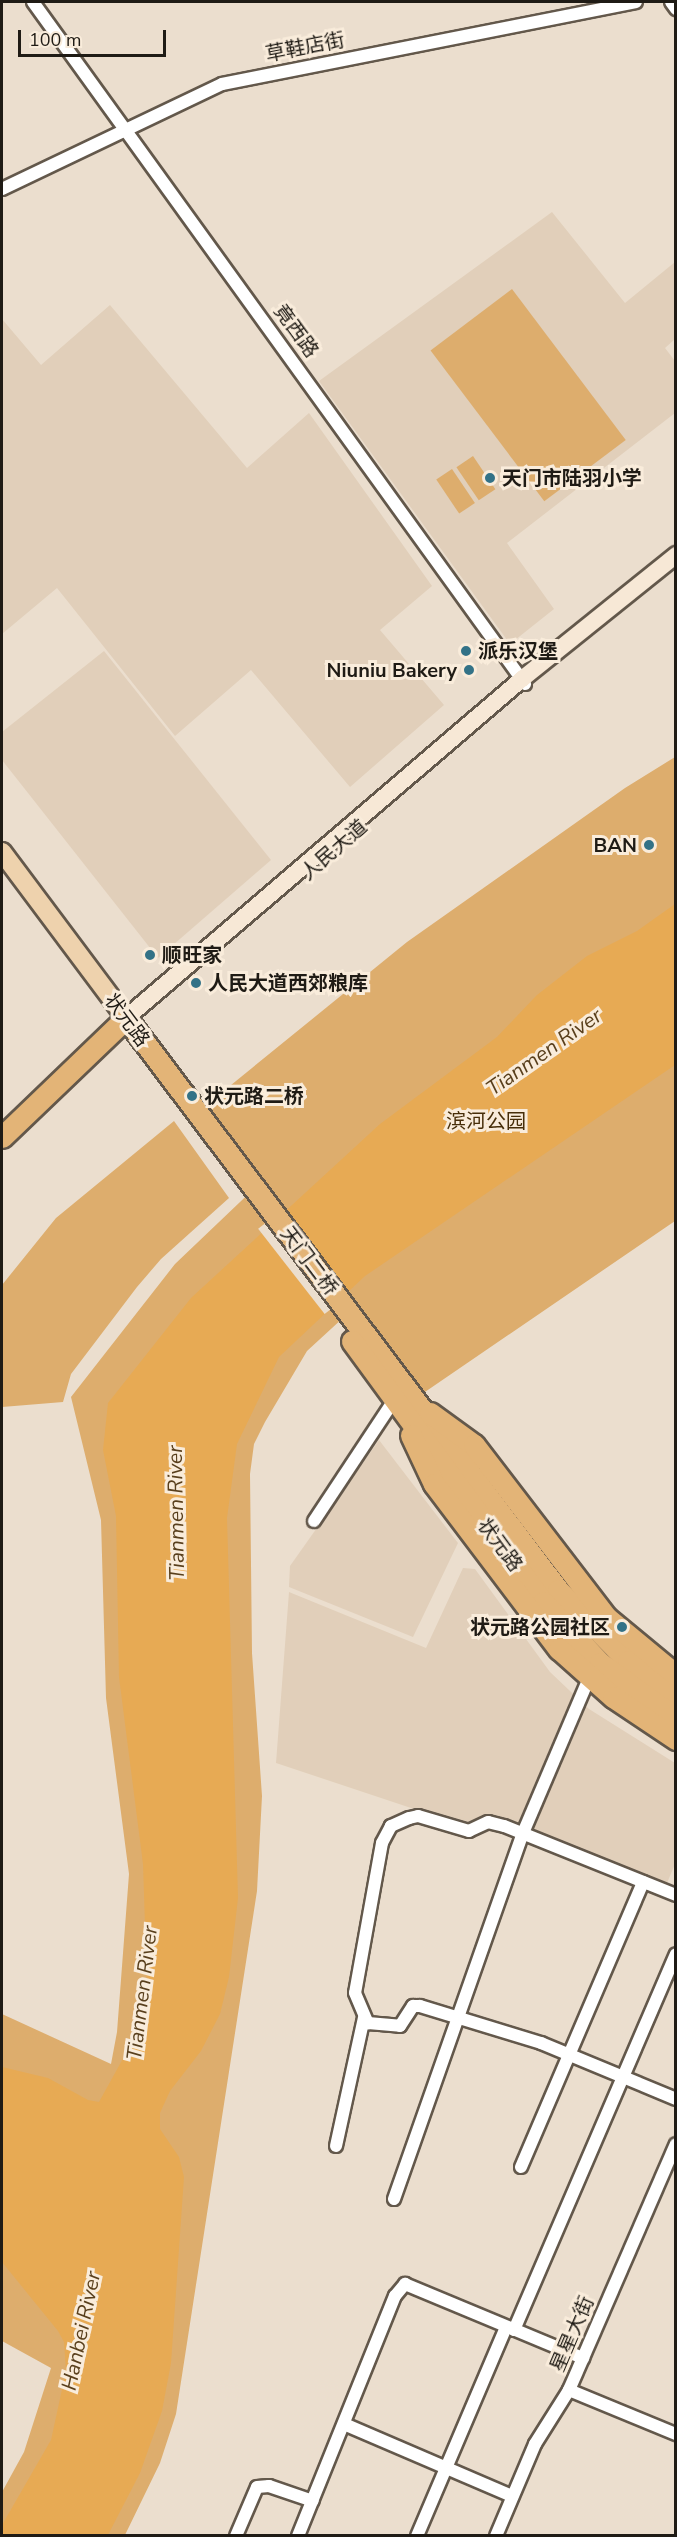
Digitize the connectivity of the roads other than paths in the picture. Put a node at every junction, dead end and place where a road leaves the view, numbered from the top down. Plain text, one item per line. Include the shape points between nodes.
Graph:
1 (33, 2) edge
2 (636, 2) edge
3 (671, 2) edge
4 (675, 9) edge
5 (129, 131) junction
6 (2, 189) edge
7 (675, 555) edge
8 (675, 565) edge
9 (524, 682) junction
10 (2, 852) edge
11 (2, 867) edge
12 (125, 1025) junction
13 (2, 1137) edge
14 (2, 1146) edge
15 (248, 1192) joint
16 (359, 1339) joint
17 (405, 1406) junction
18 (314, 1521) dead end
19 (675, 1675) edge
20 (589, 1678) junction
21 (675, 1696) edge
22 (675, 1718) edge
23 (665, 1726) edge
24 (675, 1739) edge
25 (523, 1833) junction
26 (643, 1882) junction
27 (675, 1895) edge
28 (675, 1954) edge
29 (458, 2017) junction
30 (364, 2018) junction
31 (569, 2056) junction
32 (622, 2078) junction
33 (675, 2099) edge
34 (675, 2144) edge
35 (336, 2146) dead end
36 (521, 2168) dead end
37 (394, 2199) dead end
38 (510, 2328) junction
39 (583, 2358) junction
40 (569, 2390) junction
41 (344, 2424) junction
42 (675, 2434) edge
43 (446, 2468) junction
44 (512, 2496) junction
45 (313, 2501) junction
46 (236, 2535) edge
47 (298, 2535) edge
48 (417, 2535) edge
49 (496, 2535) edge

1 - 5 street, 竟西路
2 - 5 street, 草鞋店街 via 222,84
3 - 4 street
5 - 6 street, 草鞋店街
5 - 9 street, 竟西路
7 - 9 main road, 人民大道
8 - 9 main road, 人民大道
9 - 12 main road, 人民大道
10 - 12 main road, 状元路
11 - 12 main road, 状元路
12 - 13 highway, 人民大道
12 - 14 highway, 人民大道
12 - 15 highway, 状元路
15 - 16 highway, 天门二桥
16 - 17 highway, 状元路
17 - 18 street
17 - 19 highway via 474,1445 591,1600 624,1634
17 - 20 highway via 420,1459 434,1484 534,1618
17 - 21 highway, 状元路 via 582,1617 628,1661
17 - 22 highway, 状元路 via 551,1611 623,1683
20 - 23 highway
20 - 25 street
23 - 24 highway
25 - 26 street
25 - 29 street
25 - 30 street via 488,1822 462,1830 418,1816 385,1832 355,1993
26 - 27 street
26 - 31 street
28 - 32 street
29 - 30 street via 413,2006 400,2026 379,2026
29 - 31 street
29 - 37 street
30 - 35 street
31 - 32 street
31 - 36 street
32 - 33 street
32 - 38 street
34 - 39 street, 星星大街
38 - 39 street
38 - 41 street via 405,2284 395,2296
38 - 43 street
39 - 40 street, 星星大街
40 - 42 street
40 - 44 street, 星星大街 via 535,2444
41 - 43 street
41 - 45 street
43 - 44 street
43 - 48 street
44 - 49 street, 星星大街
45 - 46 street via 269,2486 257,2487
45 - 47 street

